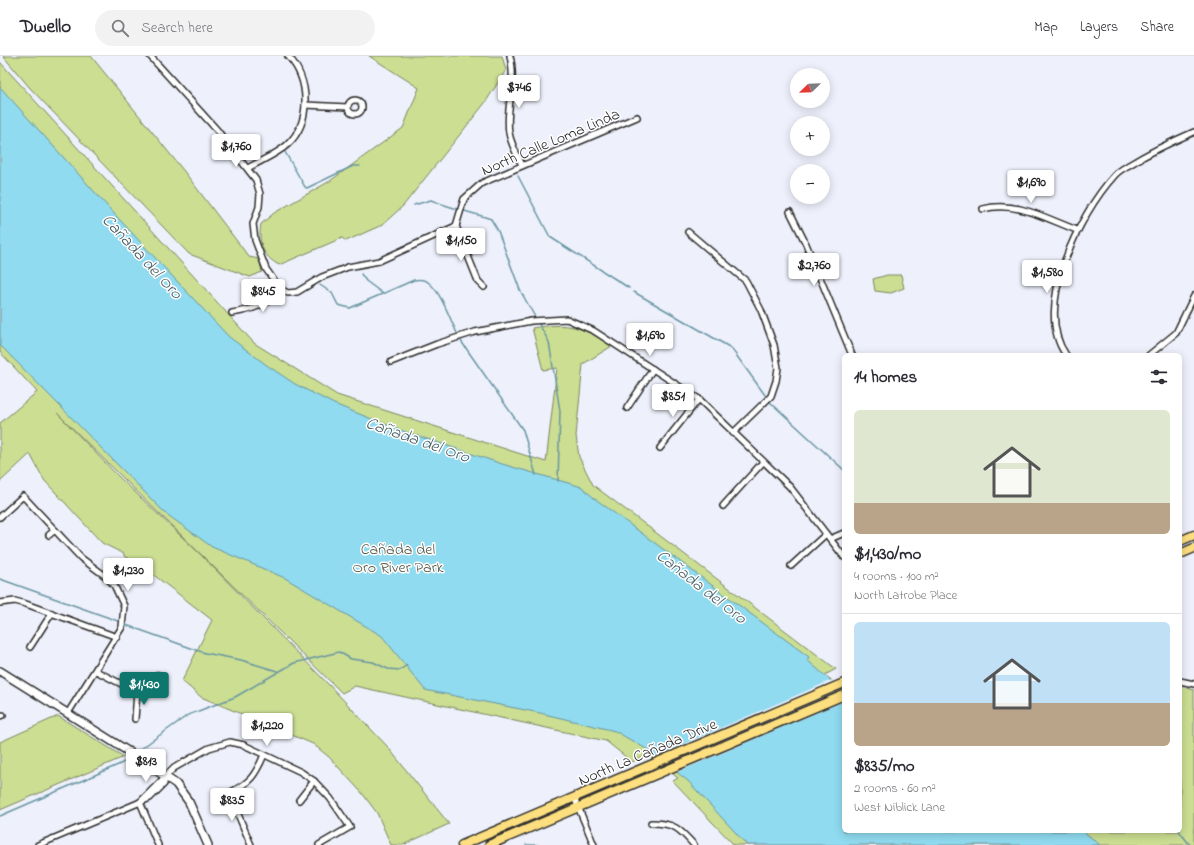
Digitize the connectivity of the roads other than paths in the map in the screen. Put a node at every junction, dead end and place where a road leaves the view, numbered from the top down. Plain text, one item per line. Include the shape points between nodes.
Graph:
1 (150, 56) edge
2 (288, 56) edge
3 (510, 56) edge
4 (305, 105) junction
5 (348, 107) dead end
6 (636, 117) dead end
7 (1194, 132) edge
8 (522, 165) junction
9 (248, 168) junction
10 (983, 210) dead end
11 (790, 212) dead end
12 (456, 226) junction
13 (1077, 230) junction
14 (688, 232) dead end
15 (484, 287) dead end
16 (280, 289) junction
17 (1194, 296) edge
18 (232, 314) dead end
19 (851, 353) edge
20 (1065, 353) edge
21 (1151, 353) edge
22 (391, 362) dead end
23 (653, 369) junction
24 (699, 399) junction
25 (627, 408) dead end
26 (733, 433) junction
27 (660, 448) dead end
28 (763, 462) junction
29 (723, 506) dead end
30 (0, 517) edge
31 (55, 530) junction
32 (826, 534) junction
33 (842, 534) edge
34 (49, 535) dead end
35 (1194, 535) edge
36 (830, 539) junction
37 (1182, 540) edge
38 (1194, 548) edge
39 (1182, 553) edge
40 (842, 554) edge
41 (791, 566) dead end
42 (0, 603) edge
43 (52, 613) junction
44 (117, 637) junction
45 (30, 647) dead end
46 (0, 671) edge
47 (96, 671) junction
48 (158, 674) dead end
49 (1182, 681) edge
50 (80, 682) dead end
51 (842, 684) edge
52 (1194, 684) edge
53 (86, 686) junction
54 (137, 692) junction
55 (842, 696) edge
56 (68, 713) junction
57 (134, 719) dead end
58 (264, 755) junction
59 (166, 776) junction
60 (314, 781) junction
61 (574, 797) junction
62 (299, 800) dead end
63 (140, 802) junction
64 (578, 807) junction
65 (651, 823) dead end
66 (38, 845) edge
67 (158, 845) edge
68 (208, 845) edge
69 (251, 845) edge
70 (319, 845) edge
71 (462, 845) edge
72 (489, 845) edge
73 (594, 845) edge
74 (694, 845) edge

1 - 9 street
2 - 4 street via 301,74
3 - 8 street via 514,78 509,134
4 - 5 street
4 - 9 street via 299,128 288,145
6 - 8 street, North Calle Loma Linda
7 - 13 street via 1151,151 1115,175
8 - 12 street, North Calle Loma Linda via 482,183 464,199
9 - 16 street via 256,180 260,194 253,224 255,240 266,269
10 - 13 street via 994,206 1014,207
11 - 19 street
12 - 15 street via 478,281
12 - 16 street via 379,262 348,267 322,277 297,292
13 - 20 street via 1057,286 1053,316 1059,343
14 - 26 street via 746,281 761,310 774,345 778,368 771,396
16 - 18 street via 274,298 263,304
17 - 21 street via 1176,333
22 - 23 street via 474,332 531,321 567,319 594,331
23 - 24 street
23 - 25 street
24 - 26 street
24 - 27 street
26 - 28 street
28 - 29 street
28 - 32 street via 790,487
30 - 31 street via 23,496
31 - 34 street
31 - 44 street via 84,561 109,579 118,592 124,606 124,614
32 - 36 street
32 - 41 street
33 - 36 street
35 - 37 main road
36 - 40 street
38 - 39 main road
42 - 43 street via 15,601
43 - 44 street
43 - 45 street
44 - 47 street
46 - 56 street
47 - 53 street
47 - 54 street
48 - 54 street via 152,685
49 - 52 street
50 - 53 street
51 - 61 main road, North La Cañada Drive
53 - 56 street
54 - 57 street
55 - 64 main road, North La Cañada Drive
56 - 59 street
58 - 59 street via 244,745 227,742 188,759
58 - 60 street
58 - 69 street via 253,778 229,793
59 - 63 street
59 - 68 street via 185,796
60 - 62 street
60 - 70 street via 330,798 350,827
61 - 64 street
61 - 71 main road, North La Cañada Drive
63 - 66 street
63 - 67 street
64 - 72 main road, North La Cañada Drive
64 - 73 street
65 - 74 street via 664,823 676,827

